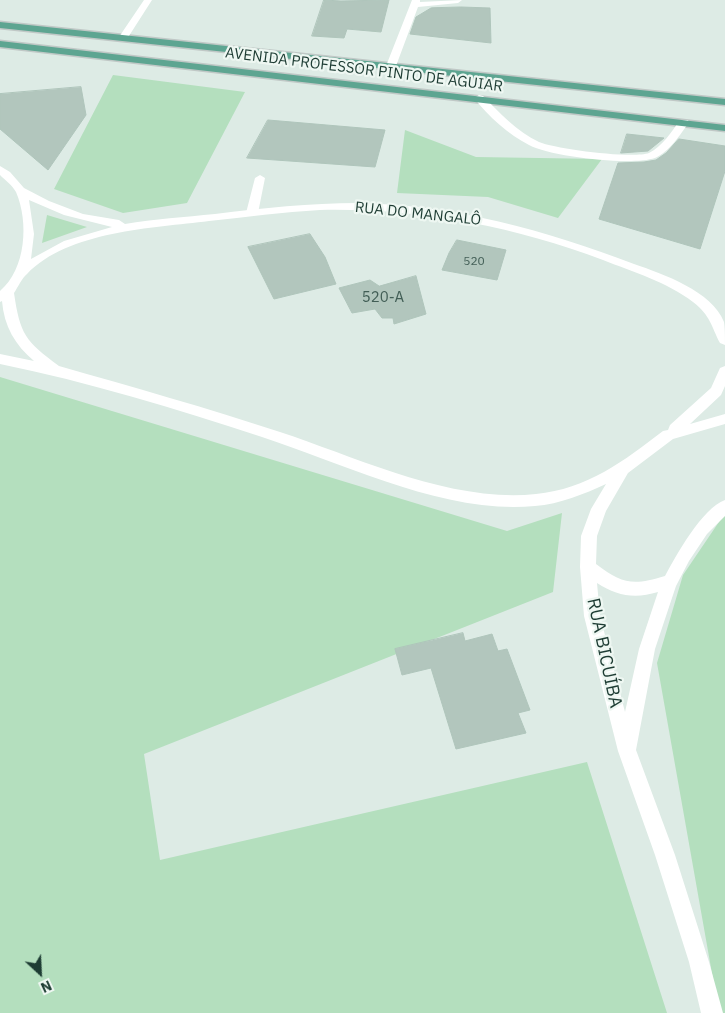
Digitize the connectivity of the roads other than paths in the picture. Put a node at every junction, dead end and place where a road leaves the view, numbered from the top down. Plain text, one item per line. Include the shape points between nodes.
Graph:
1 (148, 0) edge
2 (458, 0) edge
3 (415, 3) edge
4 (0, 25) edge
5 (124, 37) junction
6 (0, 44) edge
7 (391, 66) junction
8 (479, 98) junction
9 (725, 102) edge
10 (684, 122) junction
11 (725, 128) edge
12 (0, 169) edge
13 (260, 178) dead end
14 (20, 190) junction
15 (252, 213) junction
16 (135, 226) junction
17 (22, 271) junction
18 (4, 296) edge
19 (725, 340) edge
20 (0, 359) edge
21 (54, 370) junction
22 (725, 371) edge
23 (725, 419) edge
24 (668, 435) junction
25 (623, 469) junction
26 (725, 506) edge
27 (588, 567) junction
28 (669, 582) junction
29 (627, 751) junction
30 (712, 1013) edge

1 - 5 street
2 - 3 street
3 - 7 street
4 - 5 main road, AVENIDA PROFESSOR PINTO DE AGUIAR
5 - 7 main road, AVENIDA PROFESSOR PINTO DE AGUIAR
6 - 8 main road, AVENIDA PROFESSOR PINTO DE AGUIAR
7 - 9 main road, AVENIDA PROFESSOR PINTO DE AGUIAR
8 - 10 main road, AVENIDA PROFESSOR PINTO DE AGUIAR
8 - 10 street via 515,130 538,145 634,159 653,155
10 - 11 main road, AVENIDA PROFESSOR PINTO DE AGUIAR
12 - 14 street, RUA DO MANGALÔ
13 - 15 street
14 - 16 street, RUA DO MANGALÔ via 69,215 94,222
14 - 17 street, RUA DO MANGALÔ via 28,218 28,242
15 - 16 street, RUA DO MANGALÔ
15 - 19 street, RUA DO MANGALÔ via 321,207 371,208 462,216 505,224 609,258 683,289 718,322
16 - 17 street, RUA DO MANGALÔ via 71,242
17 - 18 street, RUA DO MANGALÔ
18 - 21 street, RUA DO MANGALÔ via 15,333 28,350
20 - 21 street, RUA DO MANGALÔ
21 - 25 street, RUA DO MANGALÔ via 296,442 453,494 524,501 561,496 591,486
22 - 24 street via 716,390
23 - 24 street, RUA BICUÍBA
24 - 25 street, RUA BICUÍBA
25 - 27 street, RUA BICUÍBA via 599,509 588,536
26 - 28 street, RUA BICUÍBA via 712,518
27 - 28 street via 610,584 625,590 644,590
27 - 29 street, RUA BICUÍBA via 592,616
28 - 29 street, RUA BICUÍBA via 638,684
29 - 30 street, RUA BICUÍBA via 665,855

